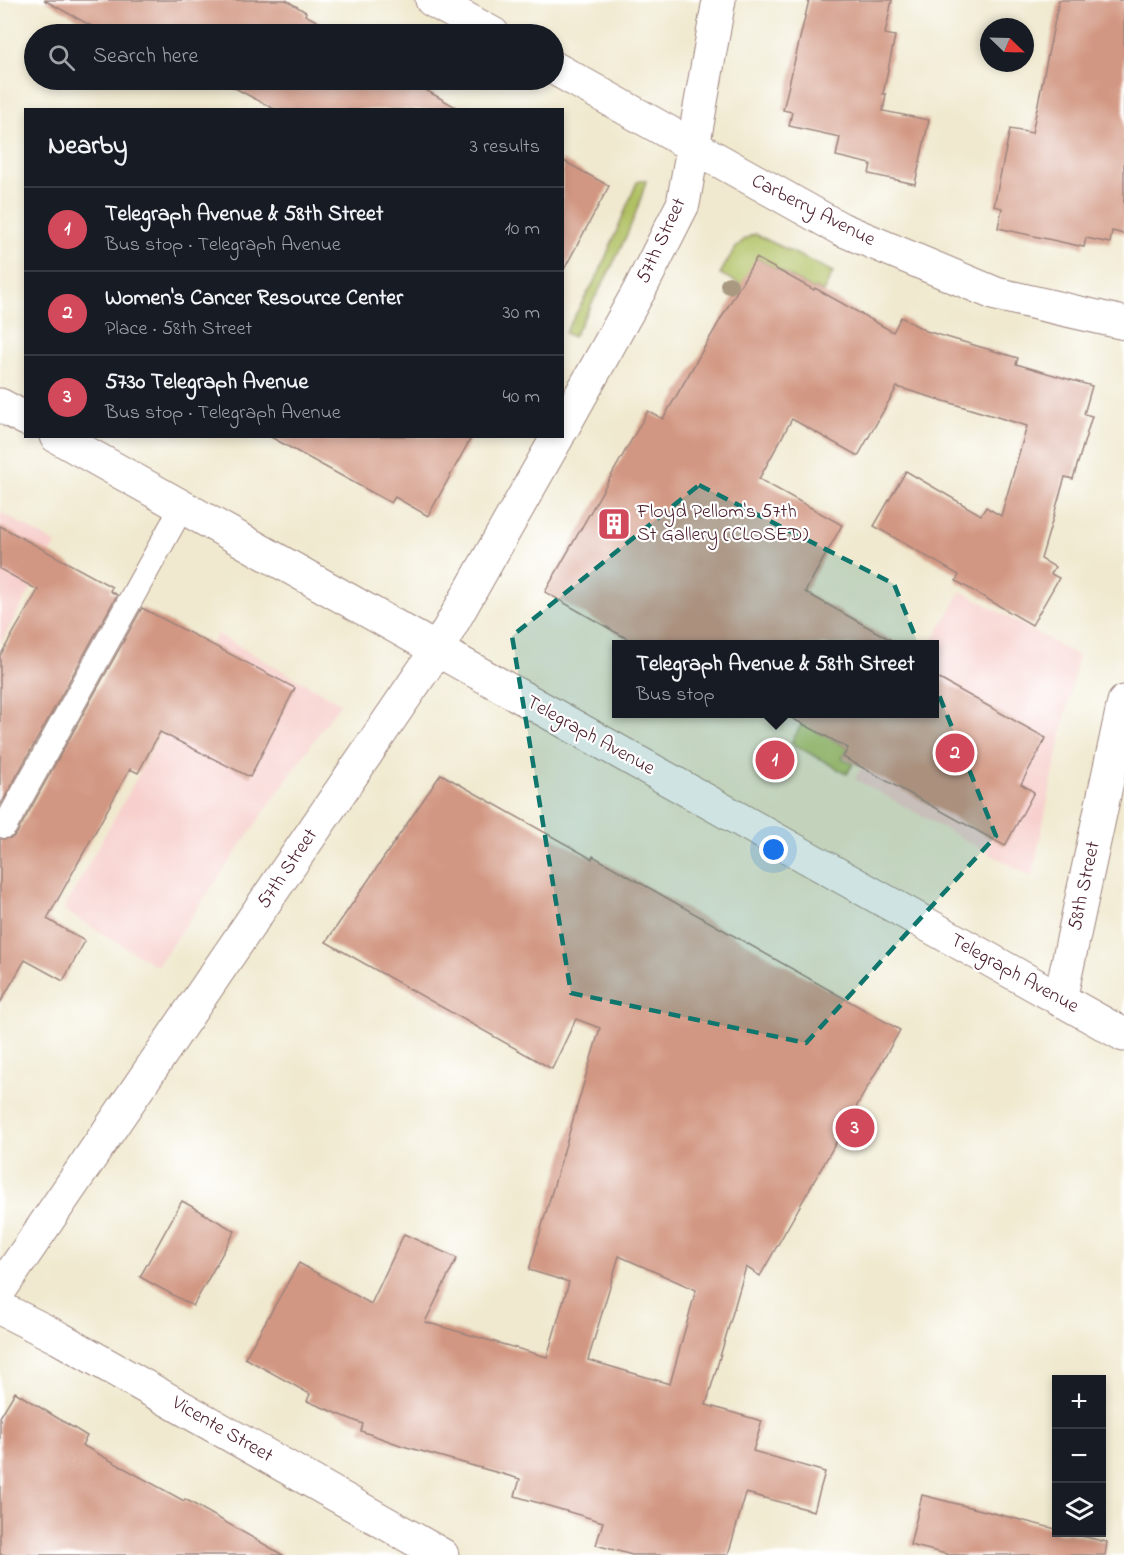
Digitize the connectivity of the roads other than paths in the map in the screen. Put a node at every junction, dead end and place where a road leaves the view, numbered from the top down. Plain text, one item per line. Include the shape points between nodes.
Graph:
1 (432, 0) edge
2 (719, 0) edge
3 (475, 24) edge
4 (564, 74) edge
5 (693, 146) junction
6 (1124, 323) edge
7 (0, 405) edge
8 (24, 418) edge
9 (564, 425) edge
10 (61, 438) edge
11 (557, 438) edge
12 (182, 507) junction
13 (437, 650) junction
14 (1124, 702) edge
15 (5, 826) dead end
16 (1060, 1000) junction
17 (1124, 1035) edge
18 (0, 1290) edge
19 (0, 1308) edge
20 (442, 1555) edge

1 - 3 street
2 - 5 street, 57th Street
4 - 5 street, Carberry Avenue
5 - 6 street, Carberry Avenue via 841,229 996,294
5 - 9 street, 57th Street via 683,204
7 - 8 street
10 - 12 street, Telegraph Avenue
11 - 13 street, 57th Street
12 - 13 street, Telegraph Avenue
12 - 15 lane
13 - 16 street, Telegraph Avenue
13 - 18 street, 57th Street
14 - 16 street, 58th Street
16 - 17 street, Telegraph Avenue
19 - 20 street, Vicente Street

